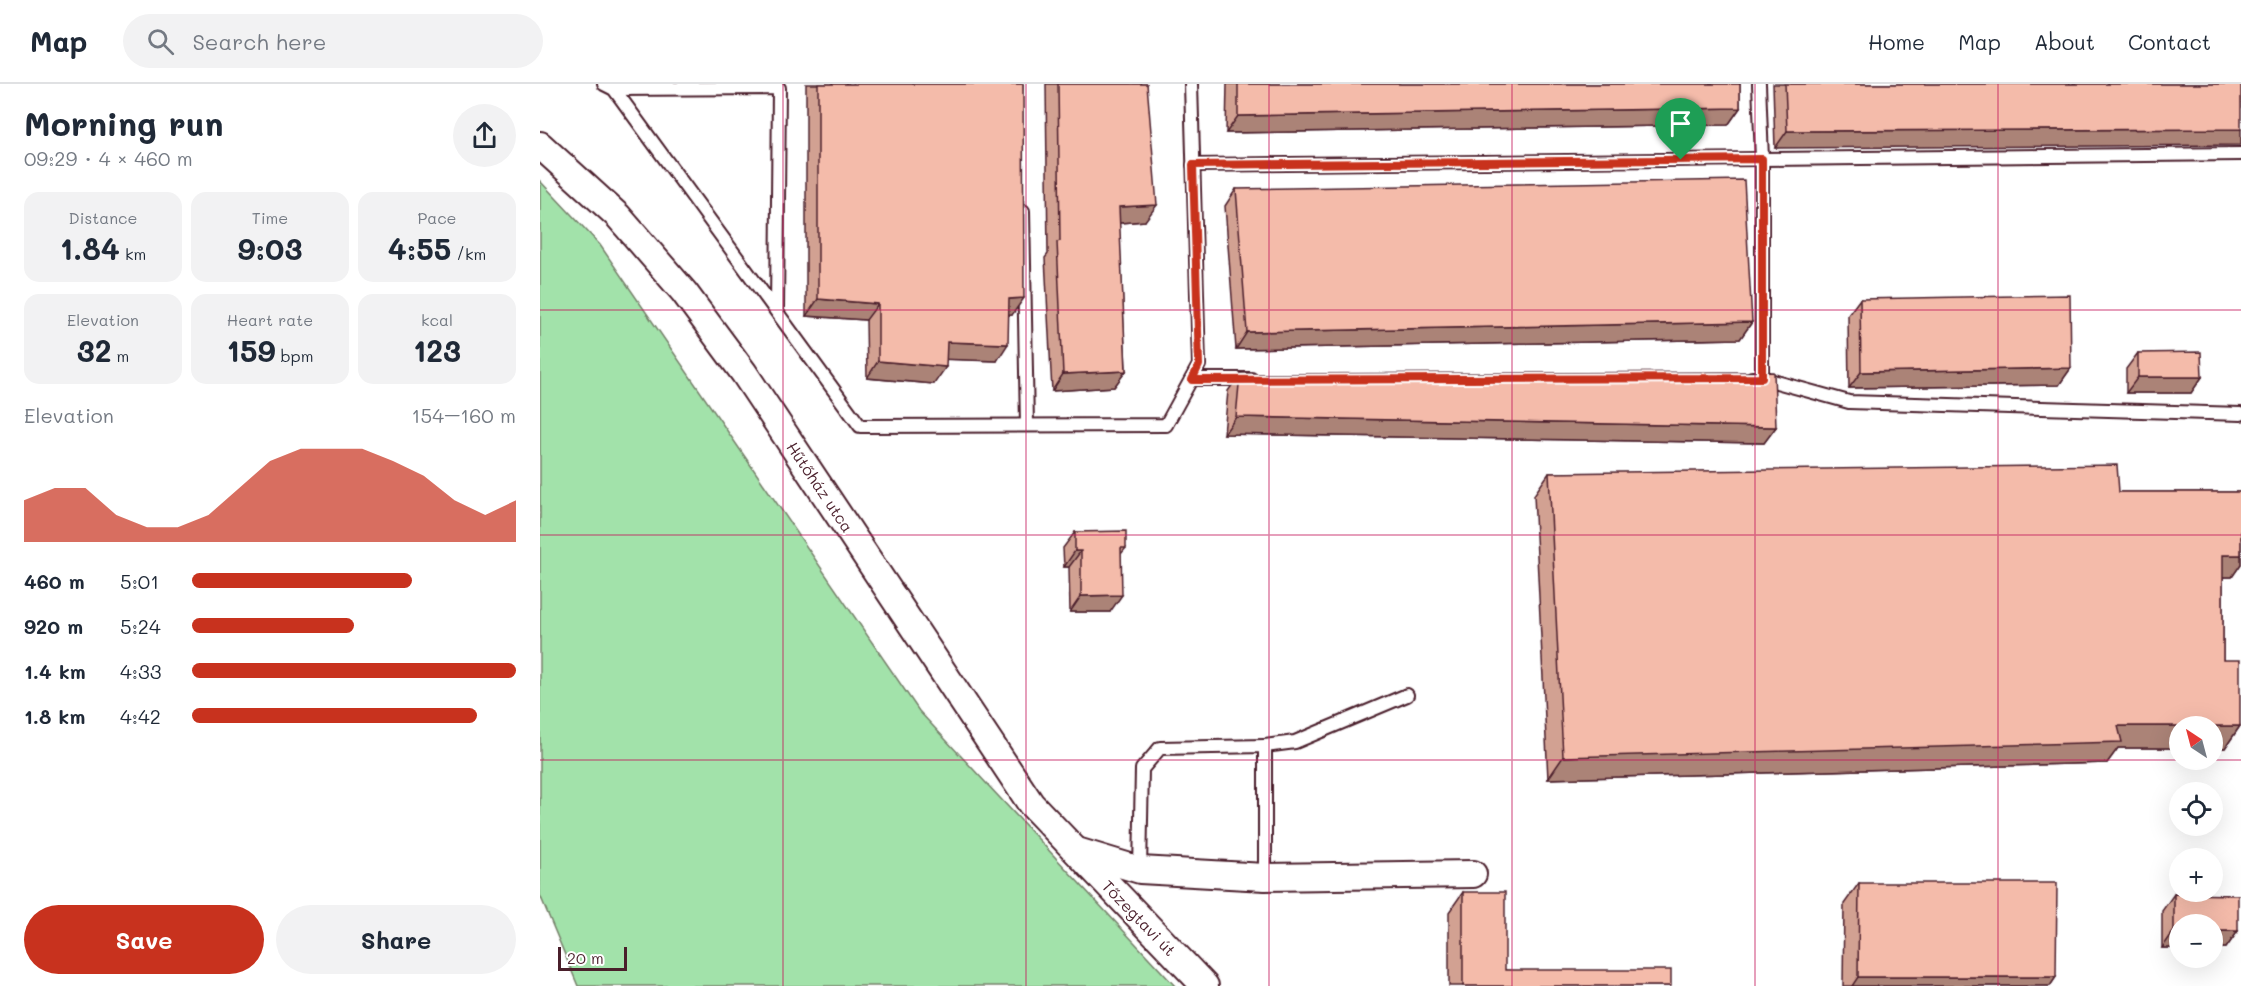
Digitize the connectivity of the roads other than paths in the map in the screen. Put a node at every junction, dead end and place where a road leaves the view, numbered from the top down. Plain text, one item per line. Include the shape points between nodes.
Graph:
1 (1191, 84) edge
2 (1759, 84) edge
3 (609, 86) edge
4 (779, 86) edge
5 (540, 145) edge
6 (2241, 154) edge
7 (1762, 159) junction
8 (1193, 165) junction
9 (1023, 202) edge
10 (777, 310) junction
11 (1738, 378) edge
12 (1762, 378) junction
13 (1264, 379) edge
14 (1192, 380) junction
15 (2241, 414) edge
16 (1027, 426) junction
17 (1407, 695) dead end
18 (1265, 746) junction
19 (1074, 850) junction
20 (1140, 870) junction
21 (1473, 874) dead end
22 (1265, 877) junction
23 (1205, 986) edge

1 - 8 lane
2 - 7 lane
3 - 4 lane
3 - 10 lane
4 - 10 lane
5 - 19 street, Hűtőház utca via 618,216 684,292 744,373 1031,804
6 - 7 lane
7 - 8 lane
7 - 12 lane
8 - 14 lane via 1199,365
9 - 16 lane
10 - 16 lane via 860,426
11 - 12 lane
12 - 15 lane via 1849,402
13 - 14 lane
14 - 16 lane via 1166,425
17 - 18 lane via 1294,742
18 - 20 lane via 1160,748 1142,769
18 - 22 lane
19 - 20 street
19 - 23 street, Tőzegtavi út
20 - 22 street
21 - 22 street

